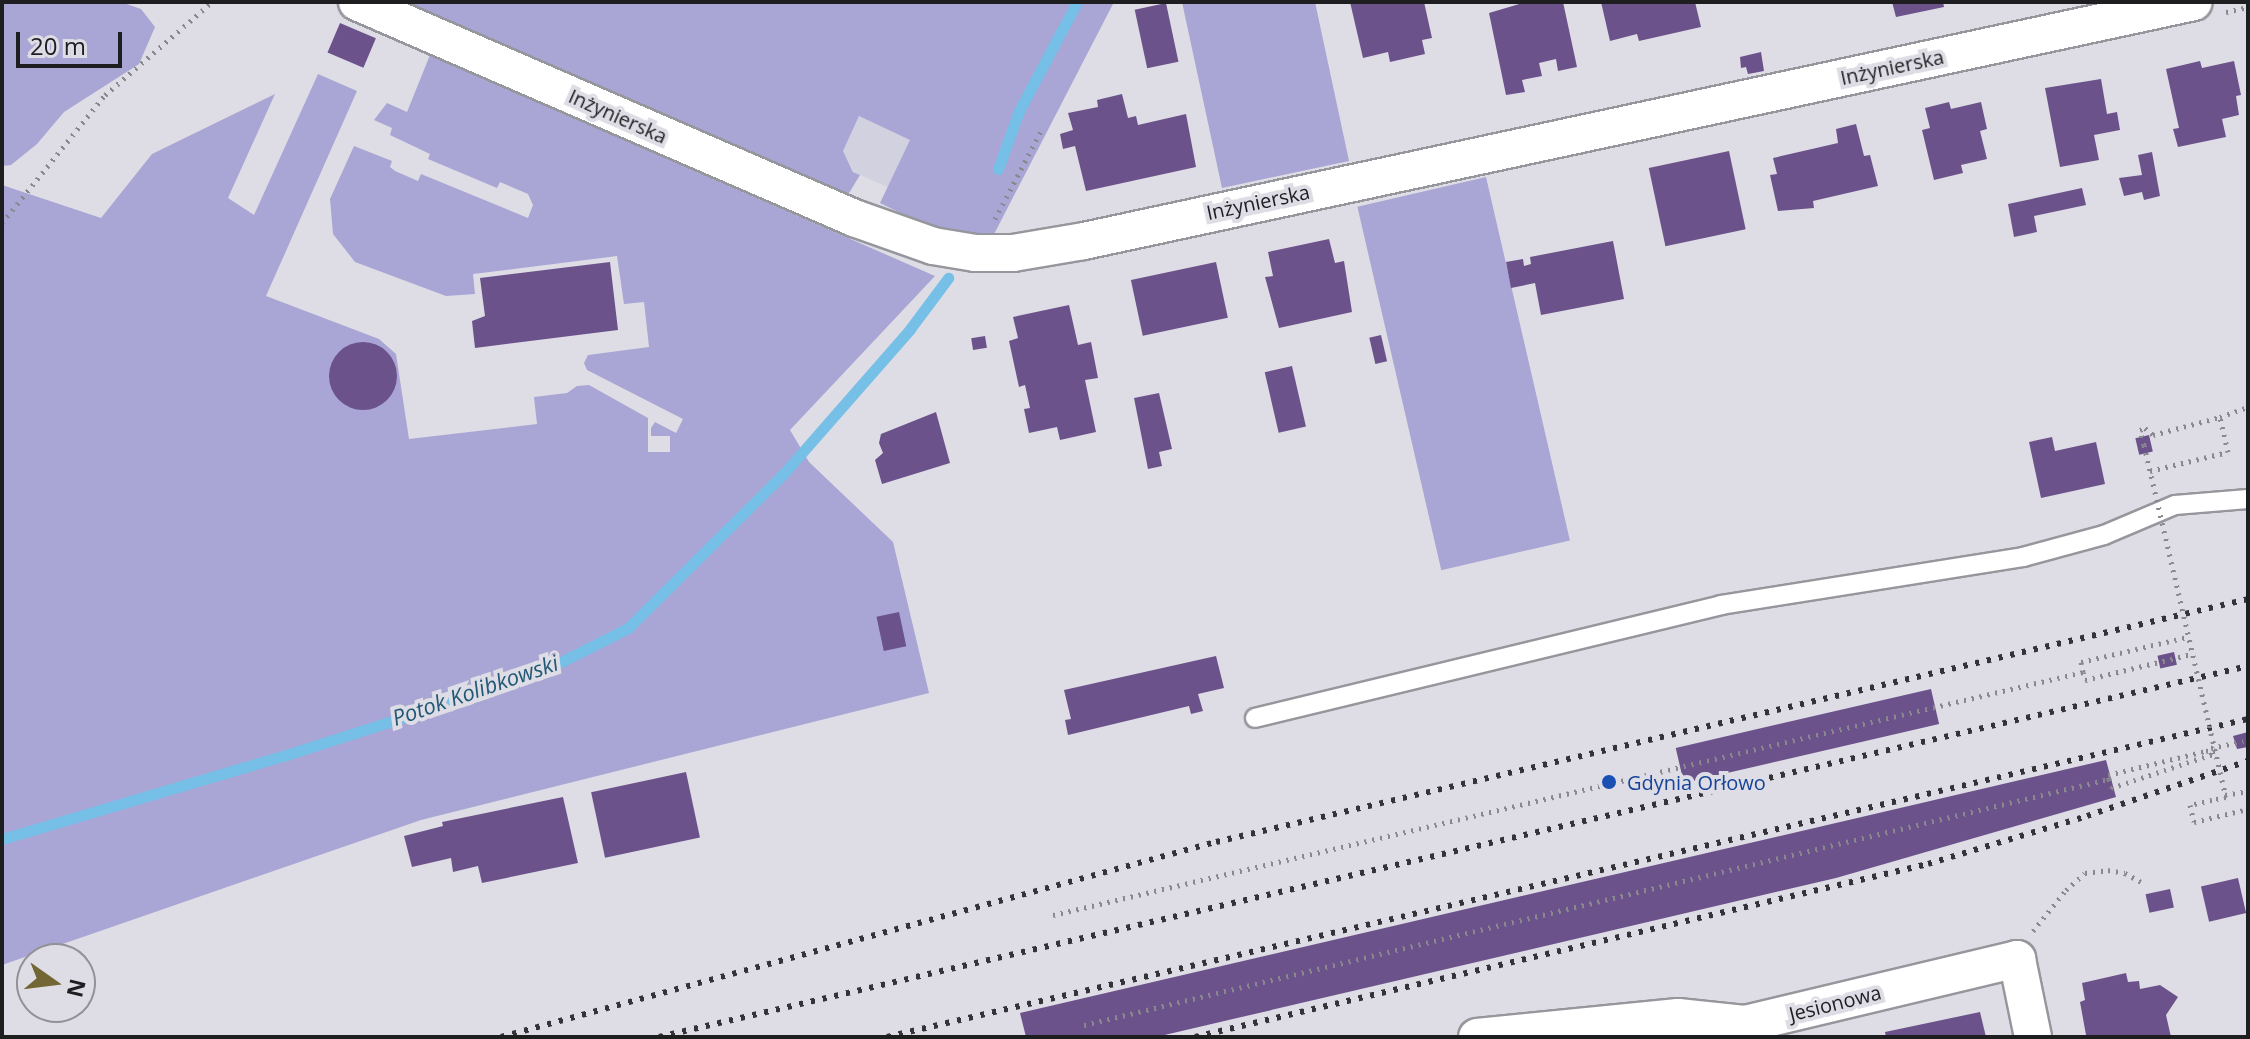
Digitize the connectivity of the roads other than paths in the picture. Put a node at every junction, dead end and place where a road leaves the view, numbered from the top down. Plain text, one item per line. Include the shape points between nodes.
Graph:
1 (357, 2) edge
2 (2194, 2) edge
3 (2248, 499) edge
4 (1255, 718) dead end
5 (1477, 1037) edge
6 (2033, 1037) edge

1 - 2 street, Inżynierska via 854,218 933,246 975,253 1013,253 1084,241
3 - 4 lane via 2175,505 2104,535 2023,557 1721,605
5 - 6 street, Jesionowa via 1678,1017 1745,1024 2017,959

